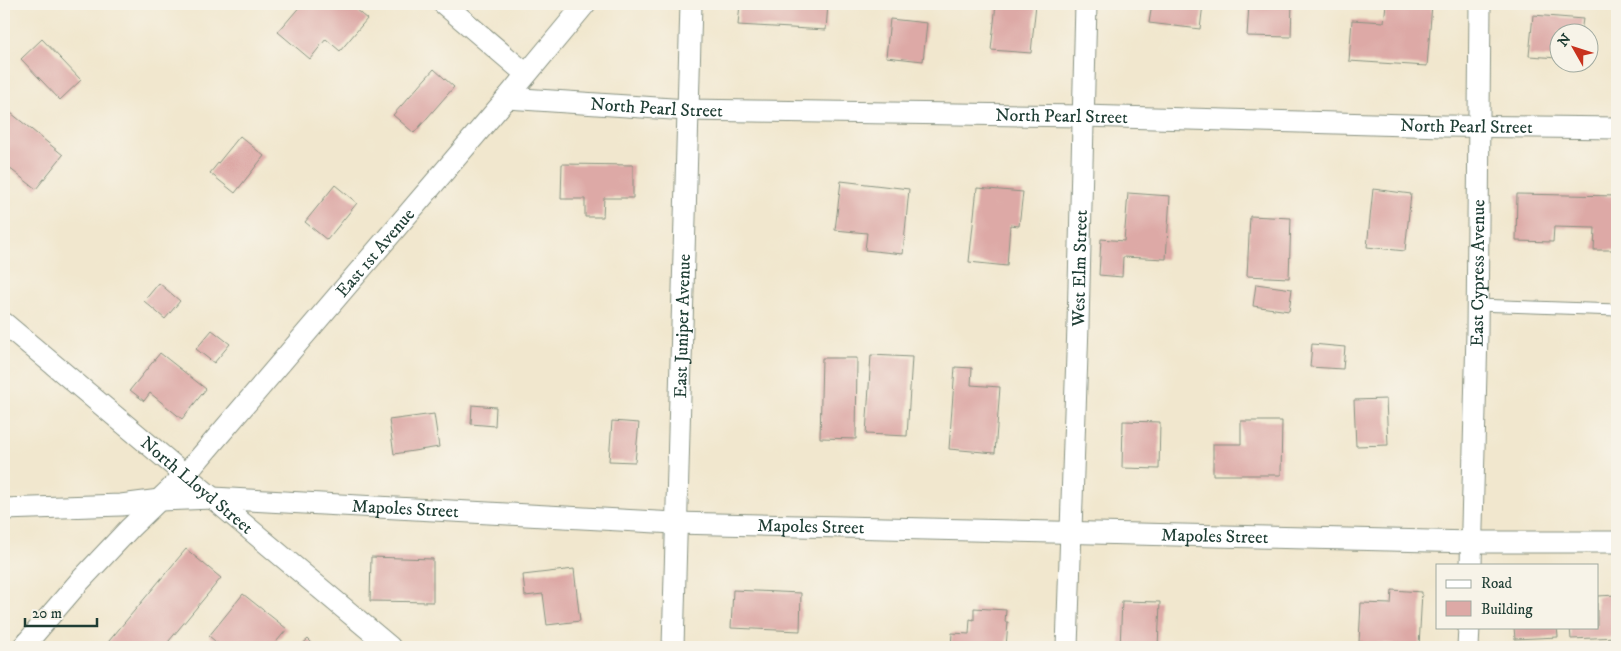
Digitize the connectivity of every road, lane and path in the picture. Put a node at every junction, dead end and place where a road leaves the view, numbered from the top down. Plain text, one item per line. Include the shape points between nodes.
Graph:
1 (444, 4) edge
2 (585, 4) edge
3 (690, 4) edge
4 (1086, 4) edge
5 (1480, 4) edge
6 (526, 74) junction
7 (507, 98) junction
8 (687, 110) junction
9 (1083, 116) junction
10 (1480, 126) junction
11 (1617, 128) edge
12 (1477, 304) junction
13 (1617, 310) edge
14 (4, 323) edge
15 (185, 475) junction
16 (213, 498) junction
17 (160, 500) junction
18 (4, 509) edge
19 (675, 523) junction
20 (1070, 533) junction
21 (1472, 542) junction
22 (1617, 542) edge
23 (1471, 564) edge
24 (1469, 628) edge
25 (23, 647) edge
26 (390, 647) edge
27 (673, 647) edge
28 (1067, 647) edge
29 (1468, 647) edge

1 - 6 street
2 - 6 street, East 1st Avenue
3 - 8 street, East Juniper Avenue
4 - 9 street, West Elm Street
5 - 10 street, East Cypress Avenue
6 - 7 street, East 1st Avenue
7 - 8 street, North Pearl Street
7 - 15 street, East 1st Avenue
8 - 9 street, North Pearl Street
8 - 19 street, East Juniper Avenue
9 - 10 street, North Pearl Street
9 - 20 street, West Elm Street
10 - 11 street, North Pearl Street
10 - 12 street, East Cypress Avenue
12 - 13 lane
12 - 21 street, East Cypress Avenue
14 - 15 street, North Lloyd Street
15 - 16 street, North Lloyd Street
15 - 17 street, East 1st Avenue
16 - 17 street, Mapoles Street
16 - 19 street, Mapoles Street
16 - 26 street, North Lloyd Street
17 - 18 street, Mapoles Street via 121,505
17 - 25 street, East 1st Avenue via 79,582
19 - 20 street, Mapoles Street
19 - 27 street, East Juniper Avenue
20 - 21 street, Mapoles Street
20 - 28 street, West Elm Street
21 - 22 street, Mapoles Street
21 - 23 street, East Cypress Avenue
24 - 29 street

